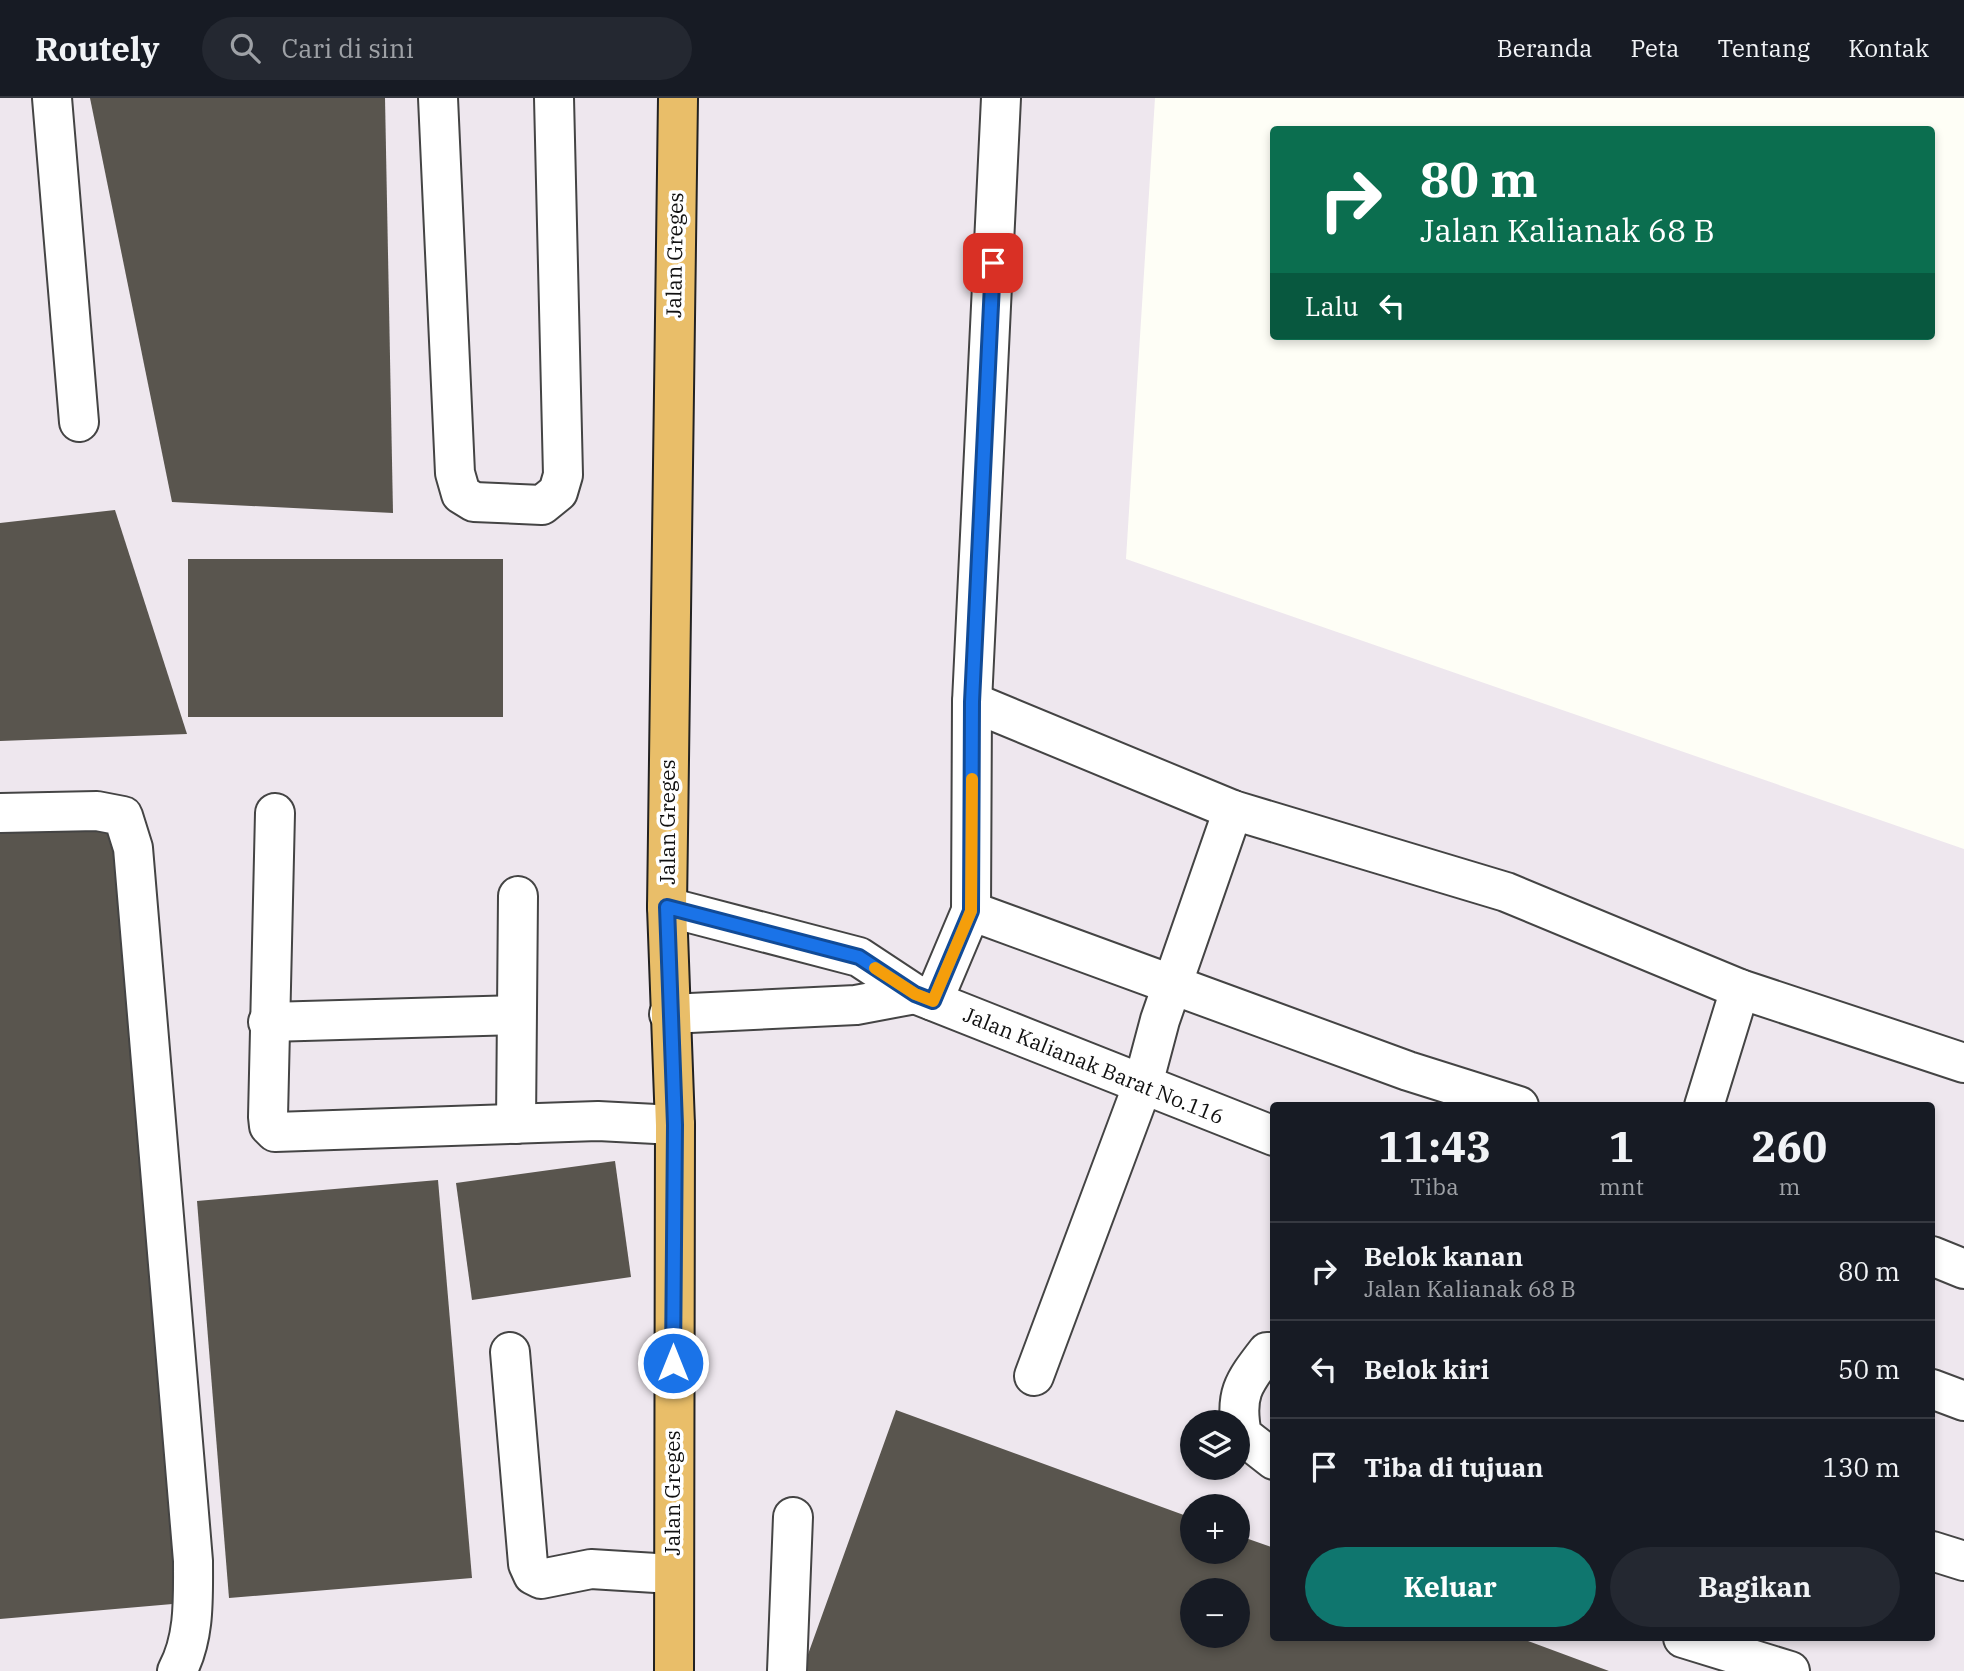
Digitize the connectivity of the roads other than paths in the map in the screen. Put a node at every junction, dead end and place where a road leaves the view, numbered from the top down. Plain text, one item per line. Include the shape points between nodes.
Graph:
1 (52, 98) edge
2 (438, 98) edge
3 (554, 98) edge
4 (678, 98) edge
5 (1001, 98) edge
6 (79, 422) dead end
7 (972, 702) junction
8 (1233, 810) junction
9 (0, 813) edge
10 (275, 813) dead end
11 (518, 896) dead end
12 (667, 907) junction
13 (971, 911) junction
14 (1174, 985) junction
15 (1740, 989) junction
16 (924, 998) junction
17 (669, 1014) junction
18 (515, 1015) junction
19 (268, 1022) junction
20 (1964, 1063) edge
21 (1143, 1084) junction
22 (1505, 1102) edge
23 (1705, 1102) edge
24 (516, 1124) junction
25 (675, 1125) junction
26 (1270, 1134) edge
27 (1935, 1257) edge
28 (1964, 1269) edge
29 (510, 1352) dead end
30 (1270, 1352) edge
31 (1034, 1376) dead end
32 (1935, 1390) edge
33 (1964, 1401) edge
34 (1270, 1457) edge
35 (793, 1517) dead end
36 (1935, 1551) edge
37 (1964, 1561) edge
38 (672, 1574) junction
39 (1693, 1641) edge
40 (177, 1671) edge
41 (674, 1671) edge
42 (787, 1671) edge
43 (1790, 1671) edge

1 - 6 lane
2 - 3 lane via 455,473 461,494 474,502 542,505 558,492 563,475
4 - 12 highway, Jalan Greges
5 - 7 lane
7 - 8 lane
7 - 13 lane
8 - 14 lane
8 - 15 lane via 1507,892
9 - 40 lane via 97,811 123,816 133,848 193,1561 193,1614
10 - 19 lane
11 - 18 lane
12 - 16 lane, Jalan Kalianak Barat No.116 via 859,957
12 - 17 highway, Jalan Greges
13 - 14 lane
13 - 16 lane
14 - 21 lane
14 - 22 lane
15 - 20 lane
15 - 23 lane
16 - 17 lane
16 - 21 lane, Jalan Kalianak Barat No.116
17 - 25 highway, Jalan Greges
18 - 19 lane
18 - 24 lane
19 - 24 lane via 268,1117 275,1132
21 - 26 lane, Jalan Kalianak Barat No.116
21 - 31 lane
24 - 25 lane via 598,1121
25 - 38 highway, Jalan Greges
27 - 28 lane
29 - 38 lane via 528,1564 533,1575 541,1580 591,1569
30 - 34 lane via 1242,1383 1237,1411 1242,1435
32 - 33 lane
35 - 42 lane
36 - 37 lane
38 - 41 highway, Jalan Greges
39 - 43 lane

